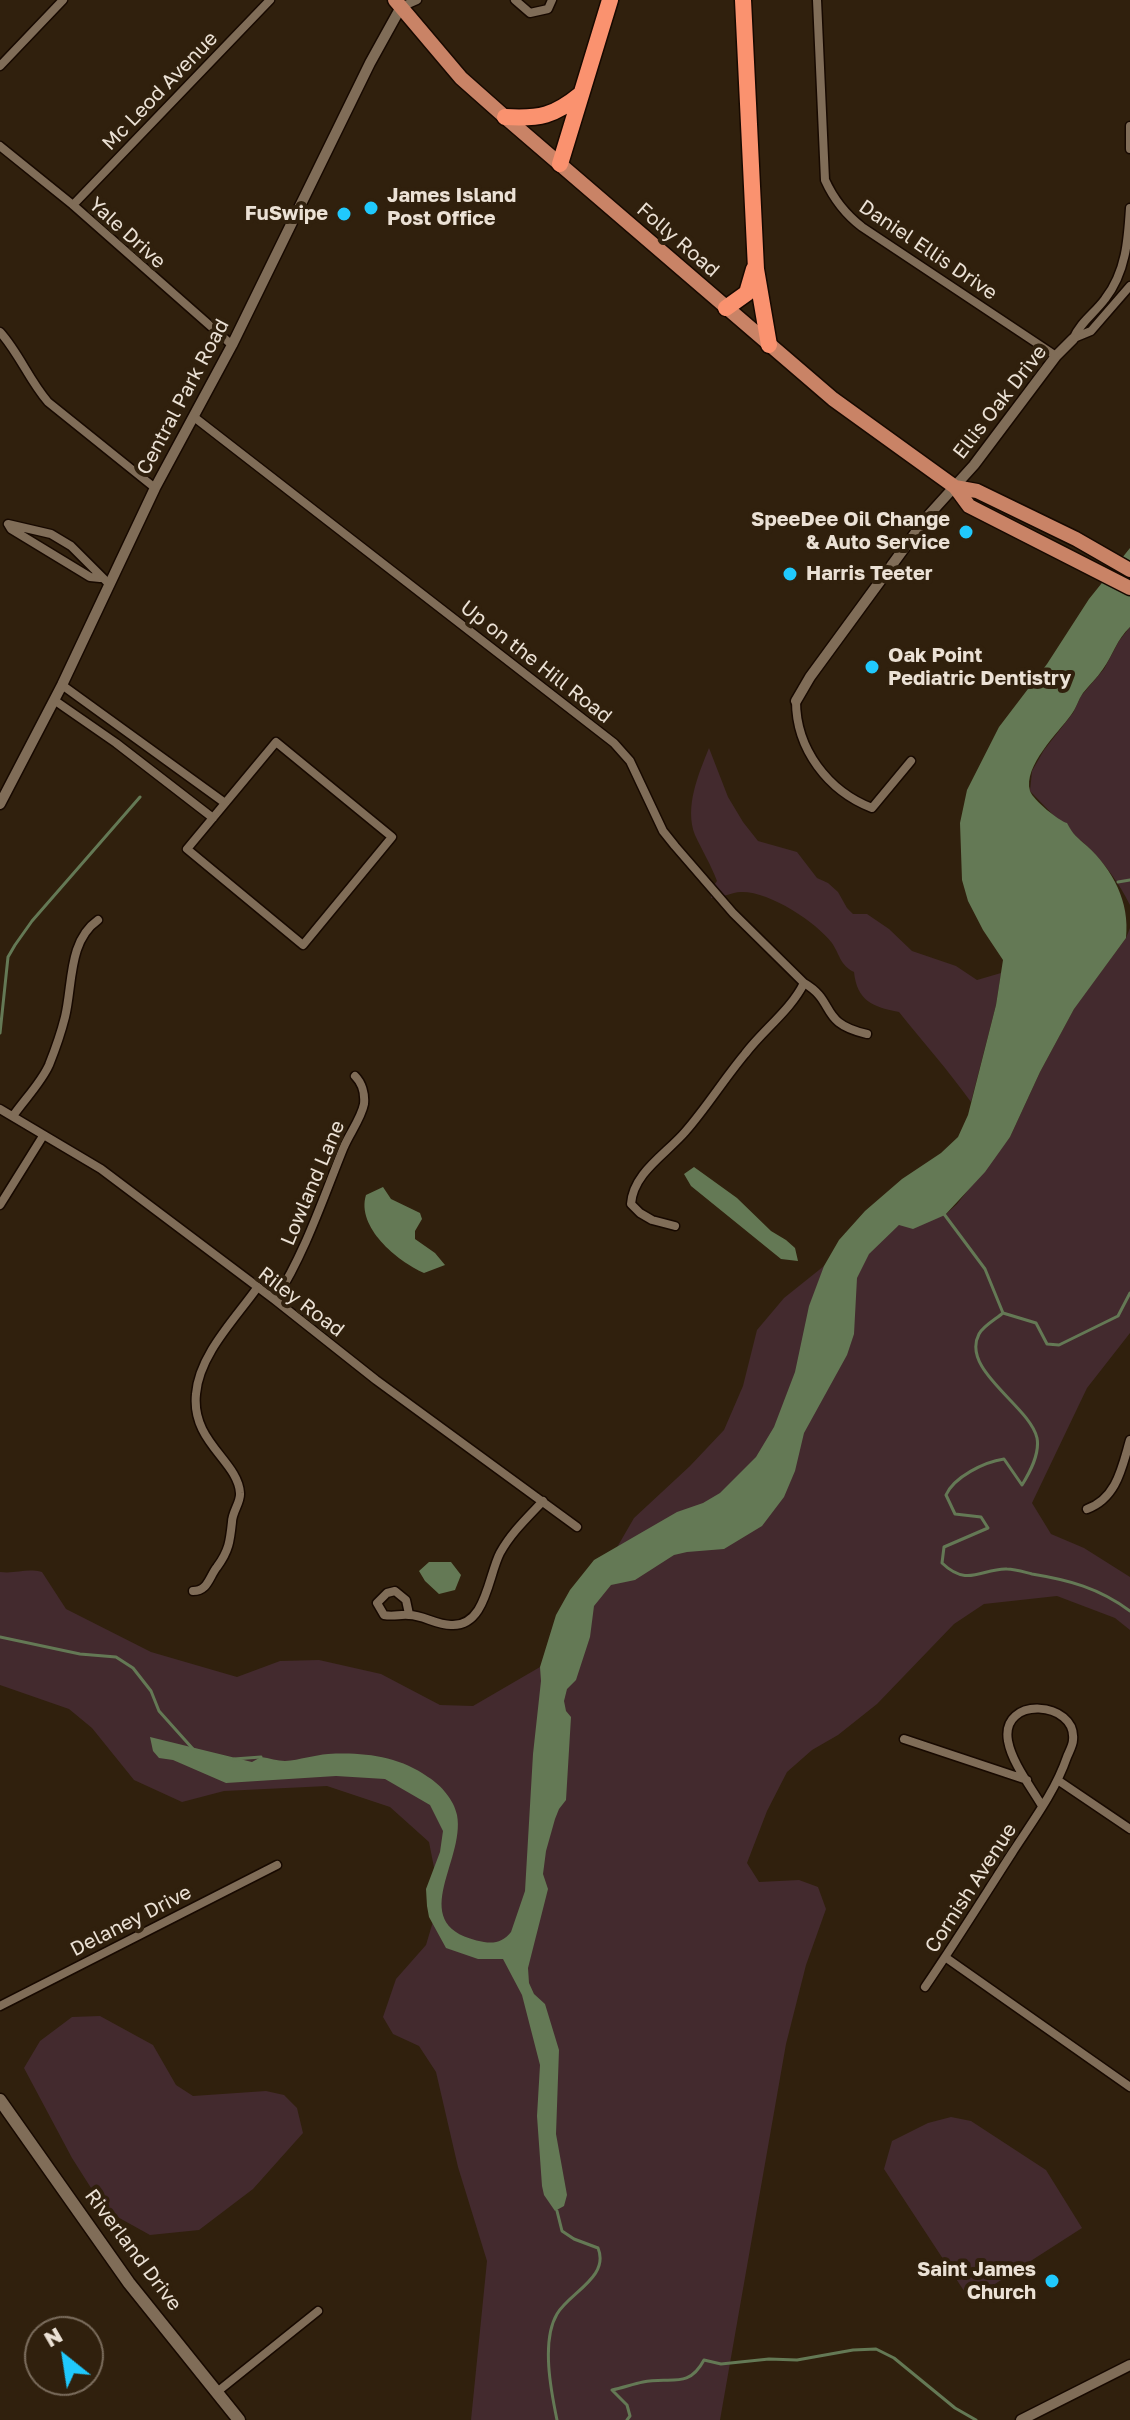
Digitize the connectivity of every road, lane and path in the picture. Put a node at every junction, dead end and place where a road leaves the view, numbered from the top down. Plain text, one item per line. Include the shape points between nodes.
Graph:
1 (63, 0) edge
2 (270, 0) edge
3 (417, 0) edge
4 (515, 0) edge
5 (552, 0) edge
6 (610, 0) edge
7 (743, 0) edge
8 (817, 0) edge
9 (399, 2) edge
10 (0, 66) edge
11 (581, 94) junction
12 (505, 117) junction
13 (1130, 126) edge
14 (0, 146) edge
15 (1130, 149) edge
16 (560, 164) junction
17 (73, 205) junction
18 (1130, 208) edge
19 (756, 264) junction
20 (1130, 286) edge
21 (726, 308) junction
22 (0, 332) edge
23 (1073, 339) junction
24 (232, 345) junction
25 (769, 345) junction
26 (1056, 356) junction
27 (194, 417) junction
28 (955, 487) junction
29 (155, 488) junction
30 (4, 521) edge
31 (1130, 570) edge
32 (104, 581) junction
33 (1130, 588) edge
34 (62, 685) junction
35 (54, 700) junction
36 (796, 701) joint
37 (911, 761) dead end
38 (225, 803) junction
39 (0, 804) edge
40 (213, 818) junction
41 (98, 920) dead end
42 (804, 983) junction
43 (867, 1034) dead end
44 (355, 1076) dead end
45 (0, 1109) edge
46 (13, 1116) junction
47 (43, 1136) junction
48 (0, 1205) edge
49 (675, 1226) dead end
50 (257, 1288) junction
51 (275, 1300) junction
52 (1130, 1440) edge
53 (543, 1501) junction
54 (1087, 1509) dead end
55 (577, 1527) dead end
56 (193, 1591) dead end
57 (409, 1614) dead end
58 (904, 1739) dead end
59 (1028, 1780) junction
60 (1059, 1781) junction
61 (1042, 1806) junction
62 (1130, 1829) edge
63 (277, 1865) dead end
64 (945, 1957) junction
65 (925, 1987) dead end
66 (0, 2006) edge
67 (1130, 2087) edge
68 (0, 2100) edge
69 (318, 2311) dead end
70 (1130, 2365) edge
71 (217, 2392) junction
72 (239, 2420) edge
73 (1021, 2420) edge

1 - 10 street
2 - 17 street, Mc Leod Avenue
3 - 9 street
4 - 5 street via 530,13 548,9
6 - 11 highway
7 - 19 highway
8 - 26 street, Daniel Ellis Drive via 825,180 831,193 862,227
9 - 12 main road, Folly Road via 461,78
9 - 24 street, Central Park Road
11 - 12 highway via 548,116
11 - 16 highway
12 - 16 main road, Folly Road
13 - 15 street
14 - 17 street, Yale Drive
16 - 21 main road, Folly Road
17 - 24 street, Yale Drive
18 - 23 street, Ellis Oak Drive via 1127,250 1118,278 1079,324
19 - 21 highway via 747,293
19 - 25 highway
20 - 23 street, Ellis Oak Drive via 1091,331
21 - 25 main road, Folly Road
22 - 29 street via 48,402
23 - 26 street, Ellis Oak Drive
24 - 27 street, Central Park Road
25 - 28 main road, Folly Road via 844,408
26 - 28 street, Ellis Oak Drive
27 - 29 street, Central Park Road
27 - 42 street, Up on the Hill Road via 614,743 630,761 663,831 733,913
28 - 31 main road, Folly Road via 977,491
28 - 33 main road, Folly Road via 969,506
28 - 36 street, Ellis Oak Drive via 927,517
29 - 32 street, Central Park Road
30 - 32 street
30 - 32 street via 51,534 71,546
32 - 34 street, Central Park Road
34 - 35 street, Central Park Road
34 - 38 street
35 - 39 street, Central Park Road
35 - 40 street
36 - 37 street via 799,733 812,758 852,800 872,808
38 - 40 street
38 - 40 street via 276,742 392,837 303,945 187,849
41 - 46 street via 85,929 80,941 65,1018 48,1068
42 - 43 street, Up on the Hill Road via 817,991 833,1020
42 - 49 street via 632,1193 631,1204 640,1213
44 - 51 street, Lowland Lane via 363,1107 294,1269
45 - 46 street, Riley Road
46 - 47 street, Riley Road
47 - 48 street
47 - 50 street, Riley Road via 101,1169
50 - 51 street, Riley Road
50 - 56 street via 213,1349 196,1393 205,1437 236,1478 241,1495 227,1555 207,1585
51 - 53 street, Riley Road
52 - 54 street via 1110,1494
53 - 55 street, Riley Road
53 - 57 street via 510,1535 473,1616 452,1625
58 - 59 street
59 - 60 street, Cornish Avenue via 1008,1742 1008,1728 1031,1707 1043,1707 1070,1726 1074,1739
59 - 61 street, Cornish Avenue
60 - 61 street, Cornish Avenue
60 - 62 street
61 - 64 street, Cornish Avenue
63 - 66 street, Delaney Drive
64 - 65 street, Cornish Avenue
64 - 67 street
68 - 71 main road, Riverland Drive via 129,2283
69 - 71 street
70 - 73 street
71 - 72 main road, Riverland Drive

